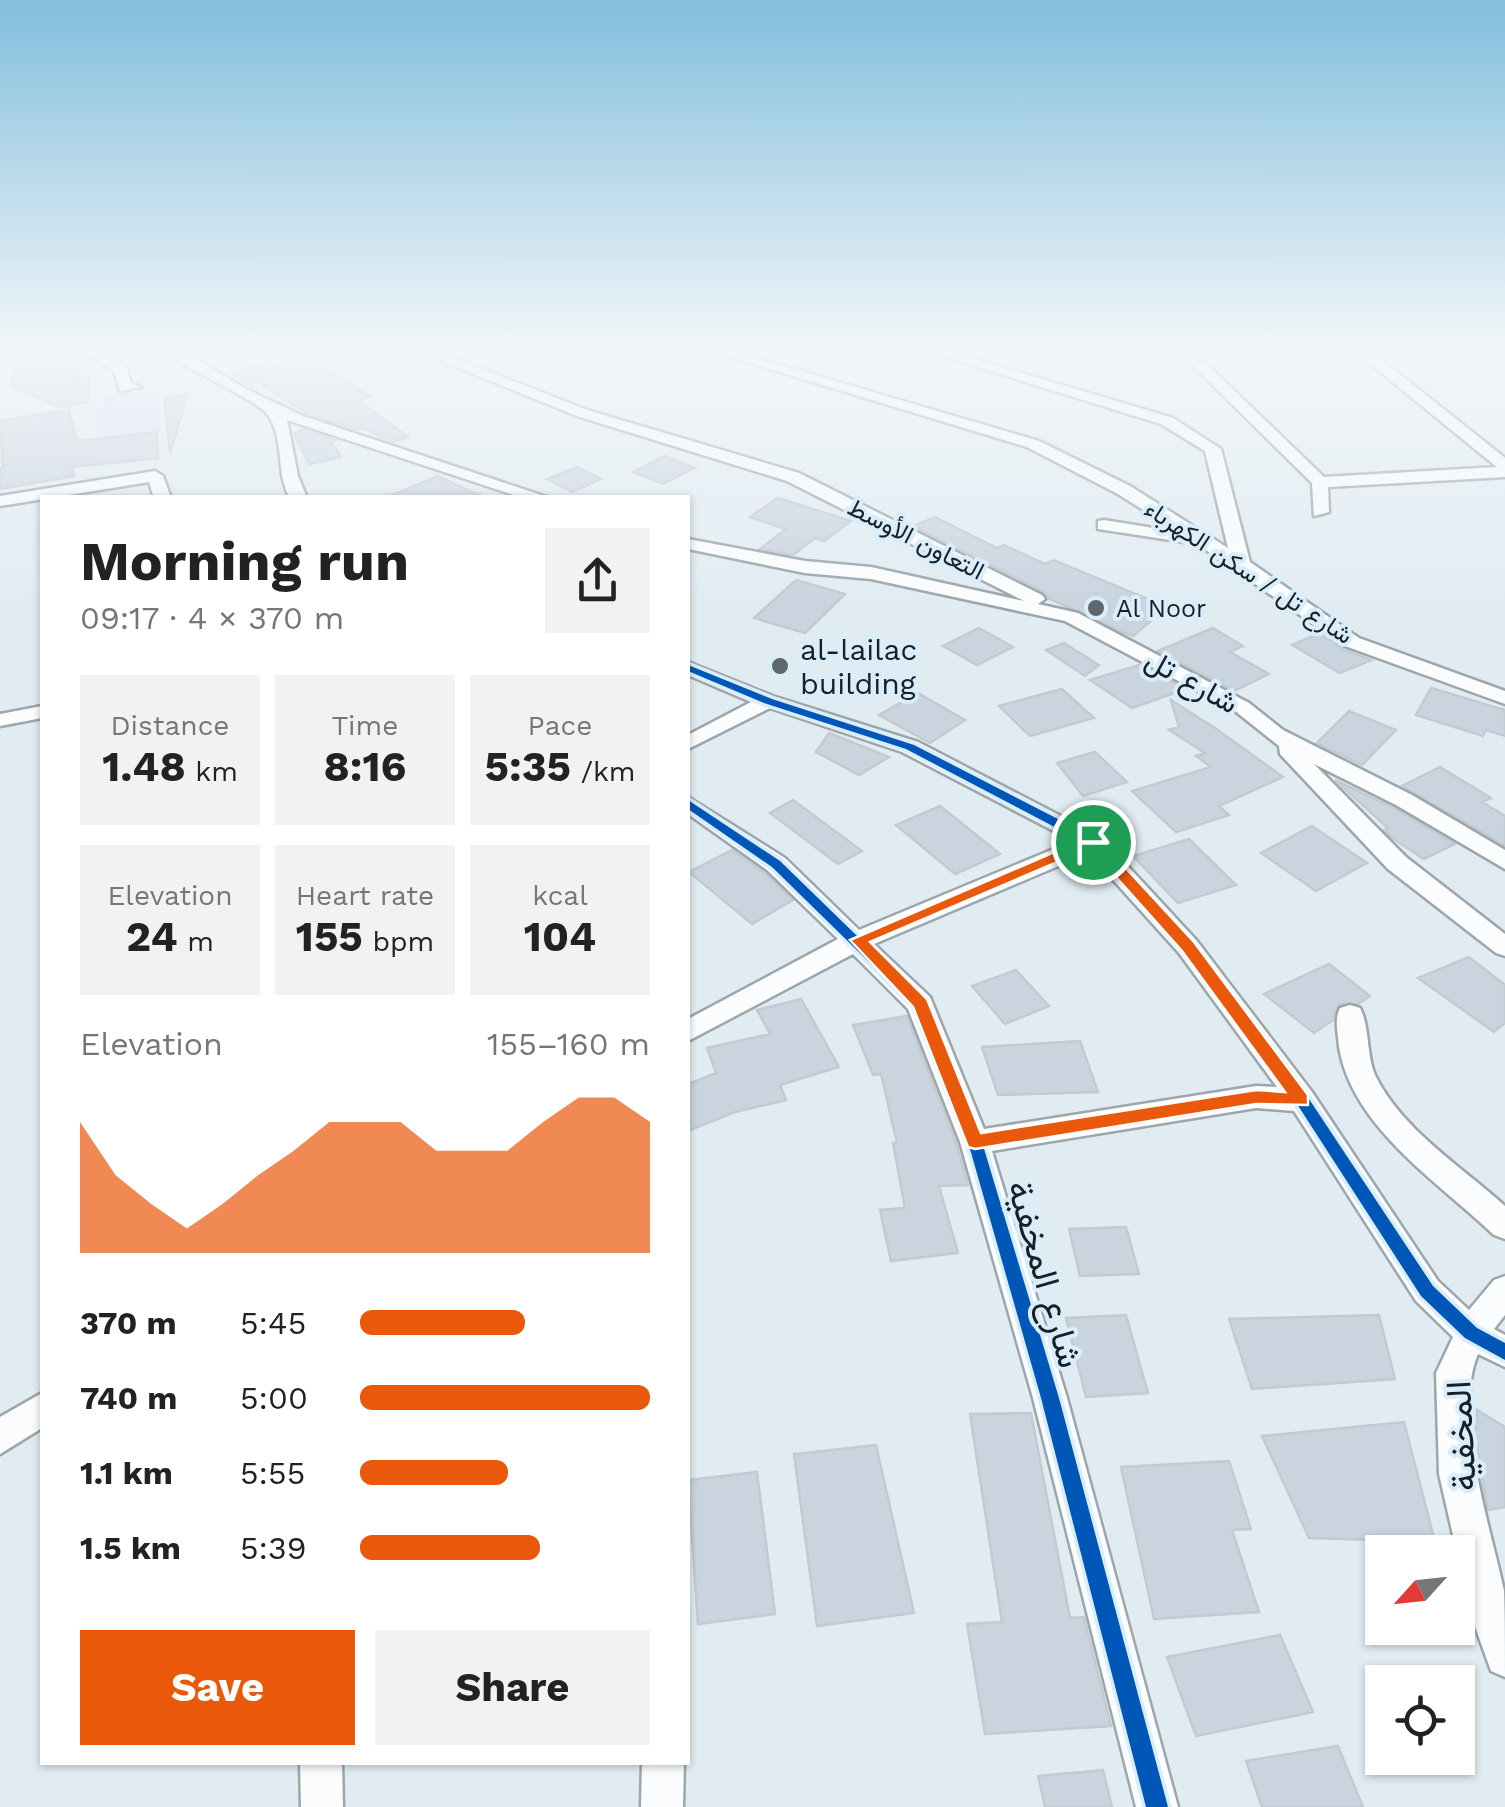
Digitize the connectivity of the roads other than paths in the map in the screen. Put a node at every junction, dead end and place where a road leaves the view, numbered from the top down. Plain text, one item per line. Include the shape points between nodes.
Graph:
1 (284, 433) edge
2 (339, 433) edge
3 (649, 433) edge
4 (1000, 433) edge
5 (1188, 433) edge
6 (1269, 433) edge
7 (1462, 433) edge
8 (1505, 469) edge
9 (128, 480) junction
10 (1320, 482) junction
11 (119, 495) edge
12 (161, 495) edge
13 (298, 495) edge
14 (533, 495) edge
15 (0, 500) edge
16 (1320, 512) dead end
17 (1104, 526) dead end
18 (1206, 542) junction
19 (690, 544) edge
20 (1241, 564) junction
21 (1071, 617) junction
22 (690, 669) edge
23 (1505, 698) edge
24 (768, 700) junction
25 (40, 712) edge
26 (0, 720) edge
27 (1275, 736) junction
28 (690, 742) edge
29 (690, 805) edge
30 (1093, 842) junction
31 (1505, 861) edge
32 (858, 940) junction
33 (1505, 947) edge
34 (1350, 1015) dead end
35 (690, 1031) edge
36 (1302, 1100) junction
37 (975, 1142) junction
38 (1505, 1226) edge
39 (1505, 1290) edge
40 (1471, 1333) junction
41 (1505, 1352) edge
42 (40, 1410) edge
43 (0, 1437) edge
44 (1505, 1657) edge
45 (321, 1765) edge
46 (663, 1765) edge
47 (322, 1807) edge
48 (662, 1807) edge
49 (1157, 1807) edge

1 - 13 street
2 - 14 street
3 - 21 street, التعاون الأوسط via 793,477
4 - 18 street, شارع تل / سكن الكهرباء via 1124,490
5 - 20 street via 1213,448
6 - 10 street
7 - 8 street
8 - 10 street
9 - 11 street
9 - 12 street via 155,476
9 - 15 street
10 - 16 street
17 - 18 street
18 - 20 street, شارع تل / سكن الكهرباء
19 - 21 street, شارع تل via 870,572
20 - 23 street, شارع تل / سكن الكهرباء via 1352,642
21 - 27 street, شارع تل via 1242,707
22 - 24 street
24 - 28 street
24 - 30 street via 910,747
25 - 26 street
27 - 31 street, شارع تل via 1404,800
27 - 33 street via 1397,863
29 - 32 street, شارع المخفية via 776,864
30 - 32 street
30 - 36 street via 1188,946
32 - 35 street
32 - 37 street, شارع المخفية via 920,1004
34 - 38 street via 1354,1056 1374,1096 1403,1135
36 - 37 street via 1256,1097
36 - 40 street via 1427,1291
37 - 49 street, شارع المخفية
39 - 40 street, المخفية
40 - 41 street
40 - 44 street, المخفية via 1453,1373 1457,1474
42 - 43 street
45 - 47 street
46 - 48 street

